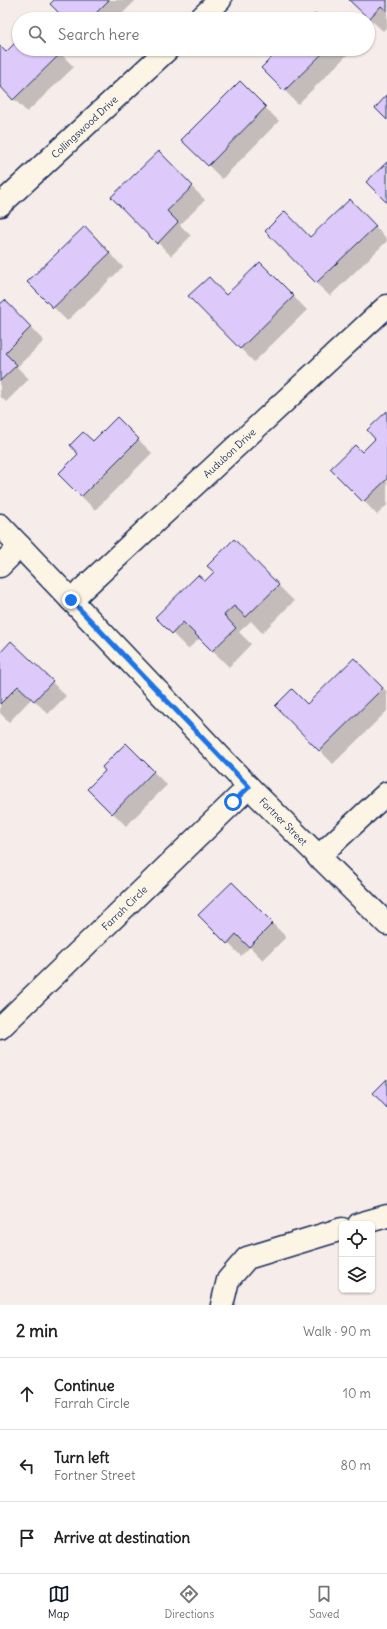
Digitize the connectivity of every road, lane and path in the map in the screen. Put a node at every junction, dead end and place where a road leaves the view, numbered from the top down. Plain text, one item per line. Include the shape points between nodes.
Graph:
1 (220, 0) edge
2 (207, 12) edge
3 (160, 56) edge
4 (0, 205) edge
5 (387, 306) edge
6 (0, 525) edge
7 (20, 546) junction
8 (0, 566) edge
9 (71, 600) junction
10 (249, 787) junction
11 (387, 793) edge
12 (318, 857) junction
13 (387, 924) edge
14 (0, 1028) edge
15 (387, 1216) edge
16 (370, 1221) edge
17 (339, 1230) edge
18 (222, 1305) edge

1 - 2 street
3 - 4 street, Collingswood Drive
5 - 9 street, Audubon Drive
6 - 7 street, Fortner Street
7 - 8 street
7 - 9 street, Fortner Street
9 - 10 street, Fortner Street
10 - 12 street, Fortner Street
10 - 14 street, Farrah Circle
11 - 12 street
12 - 13 street, Fortner Street
15 - 16 street
17 - 18 street via 247,1258 228,1280

